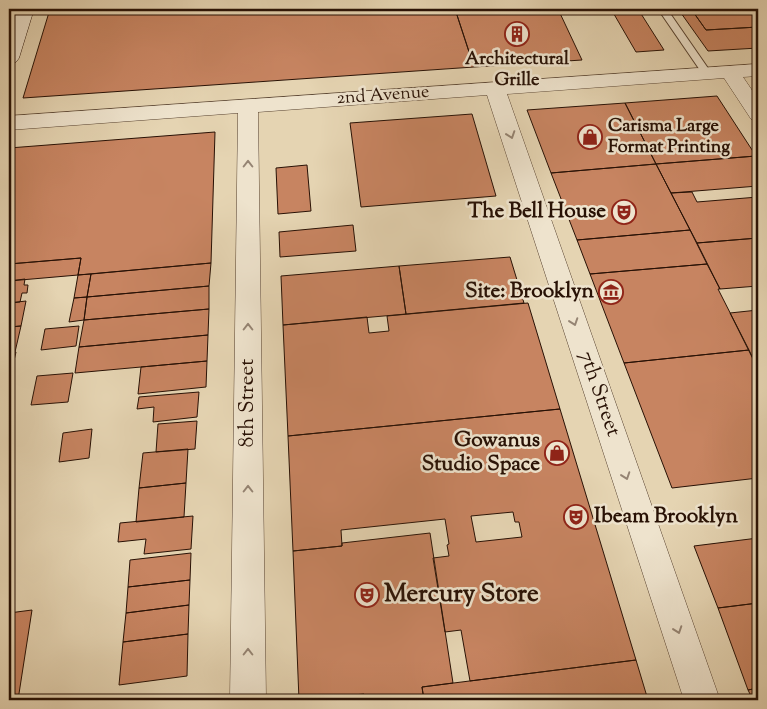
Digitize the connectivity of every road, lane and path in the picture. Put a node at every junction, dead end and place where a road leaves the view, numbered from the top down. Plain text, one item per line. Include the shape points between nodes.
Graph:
1 (25, 9) edge
2 (663, 9) edge
3 (9, 58) edge
4 (758, 70) edge
5 (730, 72) junction
6 (707, 74) junction
7 (495, 88) junction
8 (248, 105) junction
9 (758, 114) edge
10 (9, 123) edge
11 (248, 700) edge
12 (702, 700) edge

1 - 3 street
2 - 6 lane
4 - 5 street, 2nd Avenue
5 - 6 street, 2nd Avenue
5 - 9 street
6 - 7 street, 2nd Avenue
7 - 8 street, 2nd Avenue
7 -> 12 street, 7th Street
8 - 10 street, 2nd Avenue
11 -> 8 street, 8th Street

